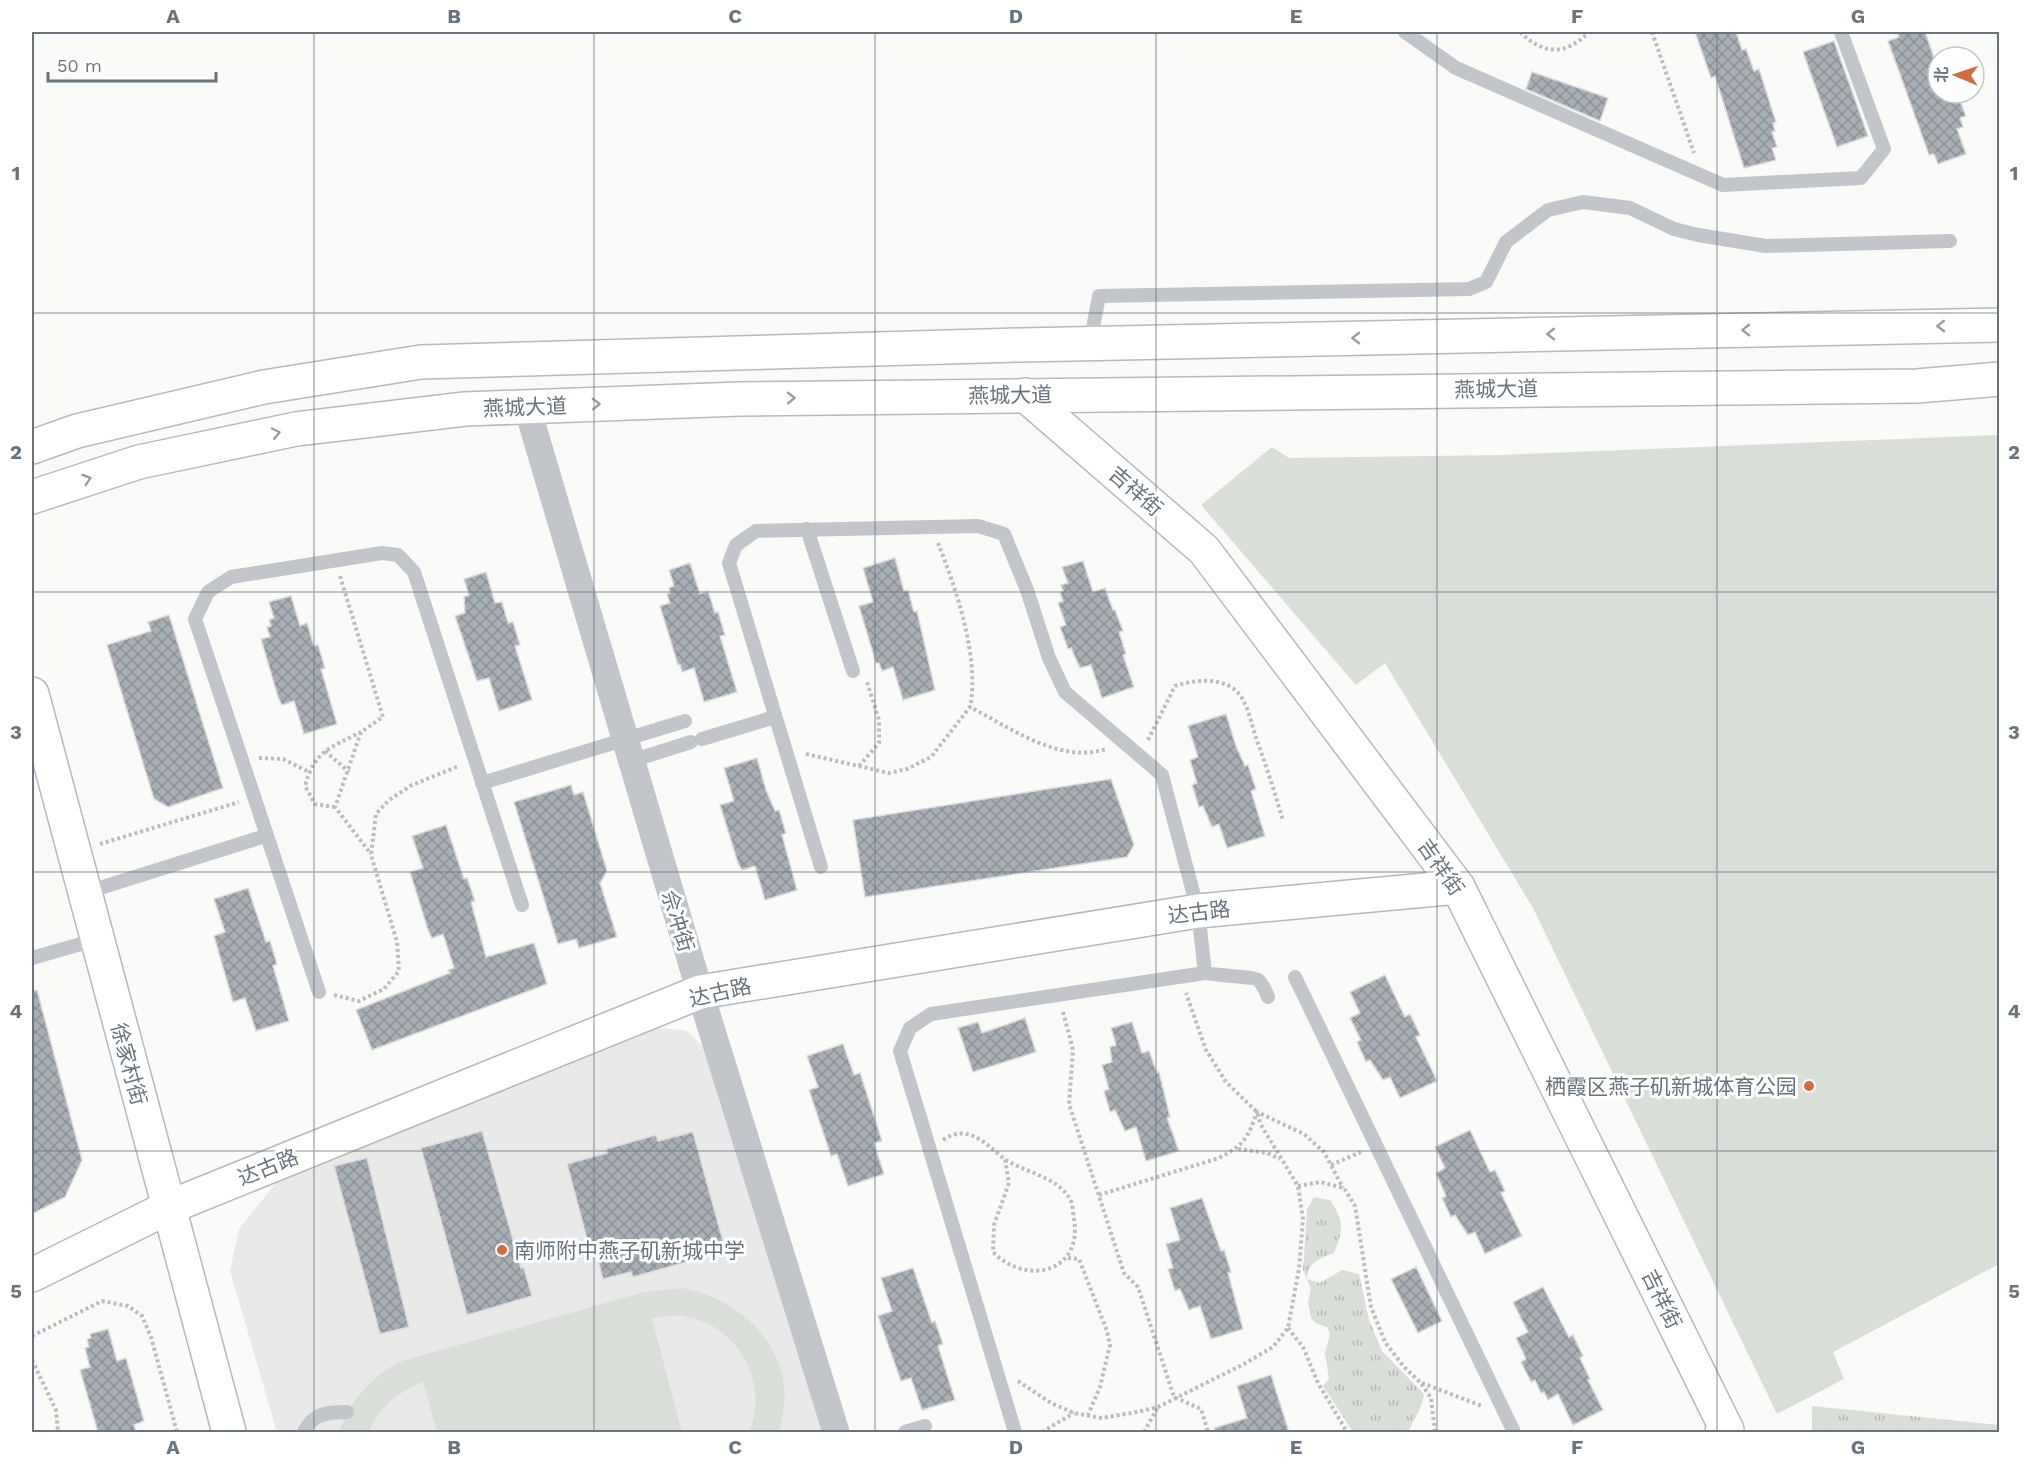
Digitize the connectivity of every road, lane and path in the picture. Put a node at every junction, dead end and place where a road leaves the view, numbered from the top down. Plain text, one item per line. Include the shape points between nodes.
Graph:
1 (1405, 32) edge
2 (1520, 32) edge
3 (1589, 32) edge
4 (1652, 32) edge
5 (1841, 32) edge
6 (1702, 176) junction
7 (1950, 241) dead end
8 (2000, 325) edge
9 (1090, 344) junction
10 (2000, 379) edge
11 (1025, 395) junction
12 (527, 407) junction
13 (32, 447) edge
14 (32, 497) edge
15 (932, 527) junction
16 (807, 530) junction
17 (335, 560) junction
18 (853, 671) joint
19 (32, 694) edge
20 (970, 707) junction
21 (775, 717) junction
22 (685, 721) dead end
23 (361, 732) junction
24 (785, 748) junction
25 (628, 750) junction
26 (1134, 750) junction
27 (325, 752) junction
28 (475, 760) junction
29 (241, 762) junction
30 (858, 767) junction
31 (309, 772) junction
32 (350, 772) junction
33 (482, 783) junction
34 (252, 798) junction
35 (335, 807) junction
36 (1283, 821) dead end
37 (265, 836) junction
38 (74, 852) junction
39 (371, 855) junction
40 (821, 867) dead end
41 (1458, 886) junction
42 (84, 893) junction
43 (522, 905) dead end
44 (1198, 911) junction
45 (96, 940) junction
46 (32, 958) edge
47 (1204, 973) junction
48 (1182, 975) junction
49 (1295, 977) dead end
50 (319, 992) joint
51 (700, 993) junction
52 (1058, 994) junction
53 (1268, 997) dead end
54 (1257, 1112) junction
55 (1376, 1145) junction
56 (929, 1148) junction
57 (1237, 1149) junction
58 (1005, 1159) junction
59 (1281, 1160) junction
60 (1331, 1165) junction
61 (1298, 1186) junction
62 (1344, 1188) junction
63 (1099, 1195) junction
64 (167, 1208) junction
65 (1068, 1258) junction
66 (32, 1275) edge
67 (1288, 1328) junction
68 (32, 1336) edge
69 (989, 1347) junction
70 (32, 1360) edge
71 (1421, 1383) junction
72 (1174, 1396) junction
73 (1158, 1407) junction
74 (347, 1412) dead end
75 (1074, 1413) junction
76 (1506, 1414) junction
77 (1088, 1416) junction
78 (925, 1426) dead end
79 (1724, 1431) edge
80 (58, 1432) edge
81 (177, 1432) edge
82 (229, 1432) edge
83 (304, 1432) edge
84 (836, 1432) edge
85 (905, 1432) edge
86 (1015, 1432) edge
87 (1042, 1432) edge
88 (1144, 1432) edge
89 (1208, 1432) edge
90 (1347, 1432) edge
91 (1435, 1432) edge
92 (1514, 1432) edge

1 - 6 lane via 1456,68
2 - 3 path via 1536,46 1562,50 1577,44
4 - 6 path
5 - 6 lane via 1884,149 1861,178 1723,185
7 - 9 lane via 1766,246 1698,235 1674,229 1630,208 1583,202 1548,210 1506,242 1486,282 1469,289 1099,296
8 -> 9 main road
9 - 13 main road via 421,362 264,387 77,431
10 - 11 main road, 燕城大道 via 1917,386
12 -> 11 main road, 燕城大道
11 - 41 main road, 吉祥街 via 1204,550
14 -> 12 main road, 燕城大道 via 139,462 296,429 465,409
12 - 25 street, 佘冲街
15 - 16 lane
15 - 20 path via 962,614 974,687
15 - 26 lane via 978,526 1004,534 1065,692
16 - 18 lane
16 - 21 lane via 756,531 736,546 729,563
17 - 23 path via 383,717
17 - 28 lane via 382,553 398,555 414,572
17 - 29 lane via 231,577 208,592 195,619
18 - 30 path via 864,676 879,720 879,743
19 - 38 main road, 徐家村街
20 - 26 path via 1055,747 1091,754 1113,747
20 - 30 path via 931,757 908,769 889,773
21 - 24 lane
21 - 25 lane via 697,741
22 - 25 lane
23 - 27 path
23 - 32 path
24 - 30 path
24 - 40 lane
25 - 33 lane
25 - 51 street, 佘冲街
26 - 36 path via 1147,742 1175,686 1213,681 1230,687 1242,697 1250,717
26 - 44 lane via 1162,775
27 - 31 path via 311,764
27 - 32 path
28 - 33 lane
28 - 39 path via 412,785 389,800 376,814
29 - 31 path via 266,756 283,759
29 - 34 lane
31 - 35 path via 305,786 315,804
32 - 35 path
33 - 43 lane
34 - 37 lane
34 - 38 path
35 - 39 path
37 - 42 lane
37 - 50 lane
38 - 42 main road, 徐家村街
39 - 50 path via 397,942 399,971 384,989 359,1001
41 - 44 main road, 达古路
41 - 79 main road, 吉祥街
42 - 45 main road, 徐家村街
44 - 47 lane
44 - 51 main road, 达古路
45 - 46 lane
45 - 64 main road, 徐家村街
47 - 48 lane
47 - 53 lane via 1227,978 1253,977 1260,981
48 - 52 lane
48 - 54 path via 1206,1050 1226,1082
49 - 55 lane
51 - 64 main road, 达古路
51 - 84 street, 佘冲街
52 - 56 lane via 931,1014 910,1029 900,1051
52 - 63 path via 1074,1050 1069,1104
54 - 57 path via 1249,1136
54 - 59 path
54 - 60 path via 1304,1134 1324,1152
55 - 60 path
55 - 76 lane
56 - 58 path via 963,1132 980,1137
56 - 69 lane
57 - 59 path via 1268,1153
57 - 63 path via 1193,1168
58 - 65 path via 1053,1183 1071,1201 1076,1235
58 - 65 path via 1009,1183 994,1225 993,1252 1004,1263 1034,1271 1054,1268
59 - 61 path
60 - 62 path
61 - 62 path via 1320,1182
61 - 67 path via 1303,1219
62 - 71 path via 1355,1206 1371,1307 1385,1342
63 - 72 path via 1124,1273 1138,1287
64 - 66 main road, 达古路
64 - 82 main road, 徐家村街
65 - 77 path via 1078,1259 1082,1266 1110,1345
67 - 72 path via 1273,1347 1220,1377
67 - 90 path via 1303,1347 1318,1383
68 - 81 path via 102,1301 128,1306 142,1316
69 - 75 path via 1018,1381
69 - 86 lane
70 - 80 path via 56,1410
71 - 76 path
71 - 91 path via 1431,1398
72 - 73 path
72 - 89 path via 1200,1409
73 - 77 path via 1102,1418
73 - 88 path
74 - 83 lane via 315,1416
75 - 77 path
75 - 87 path
76 - 92 lane
78 - 85 lane

